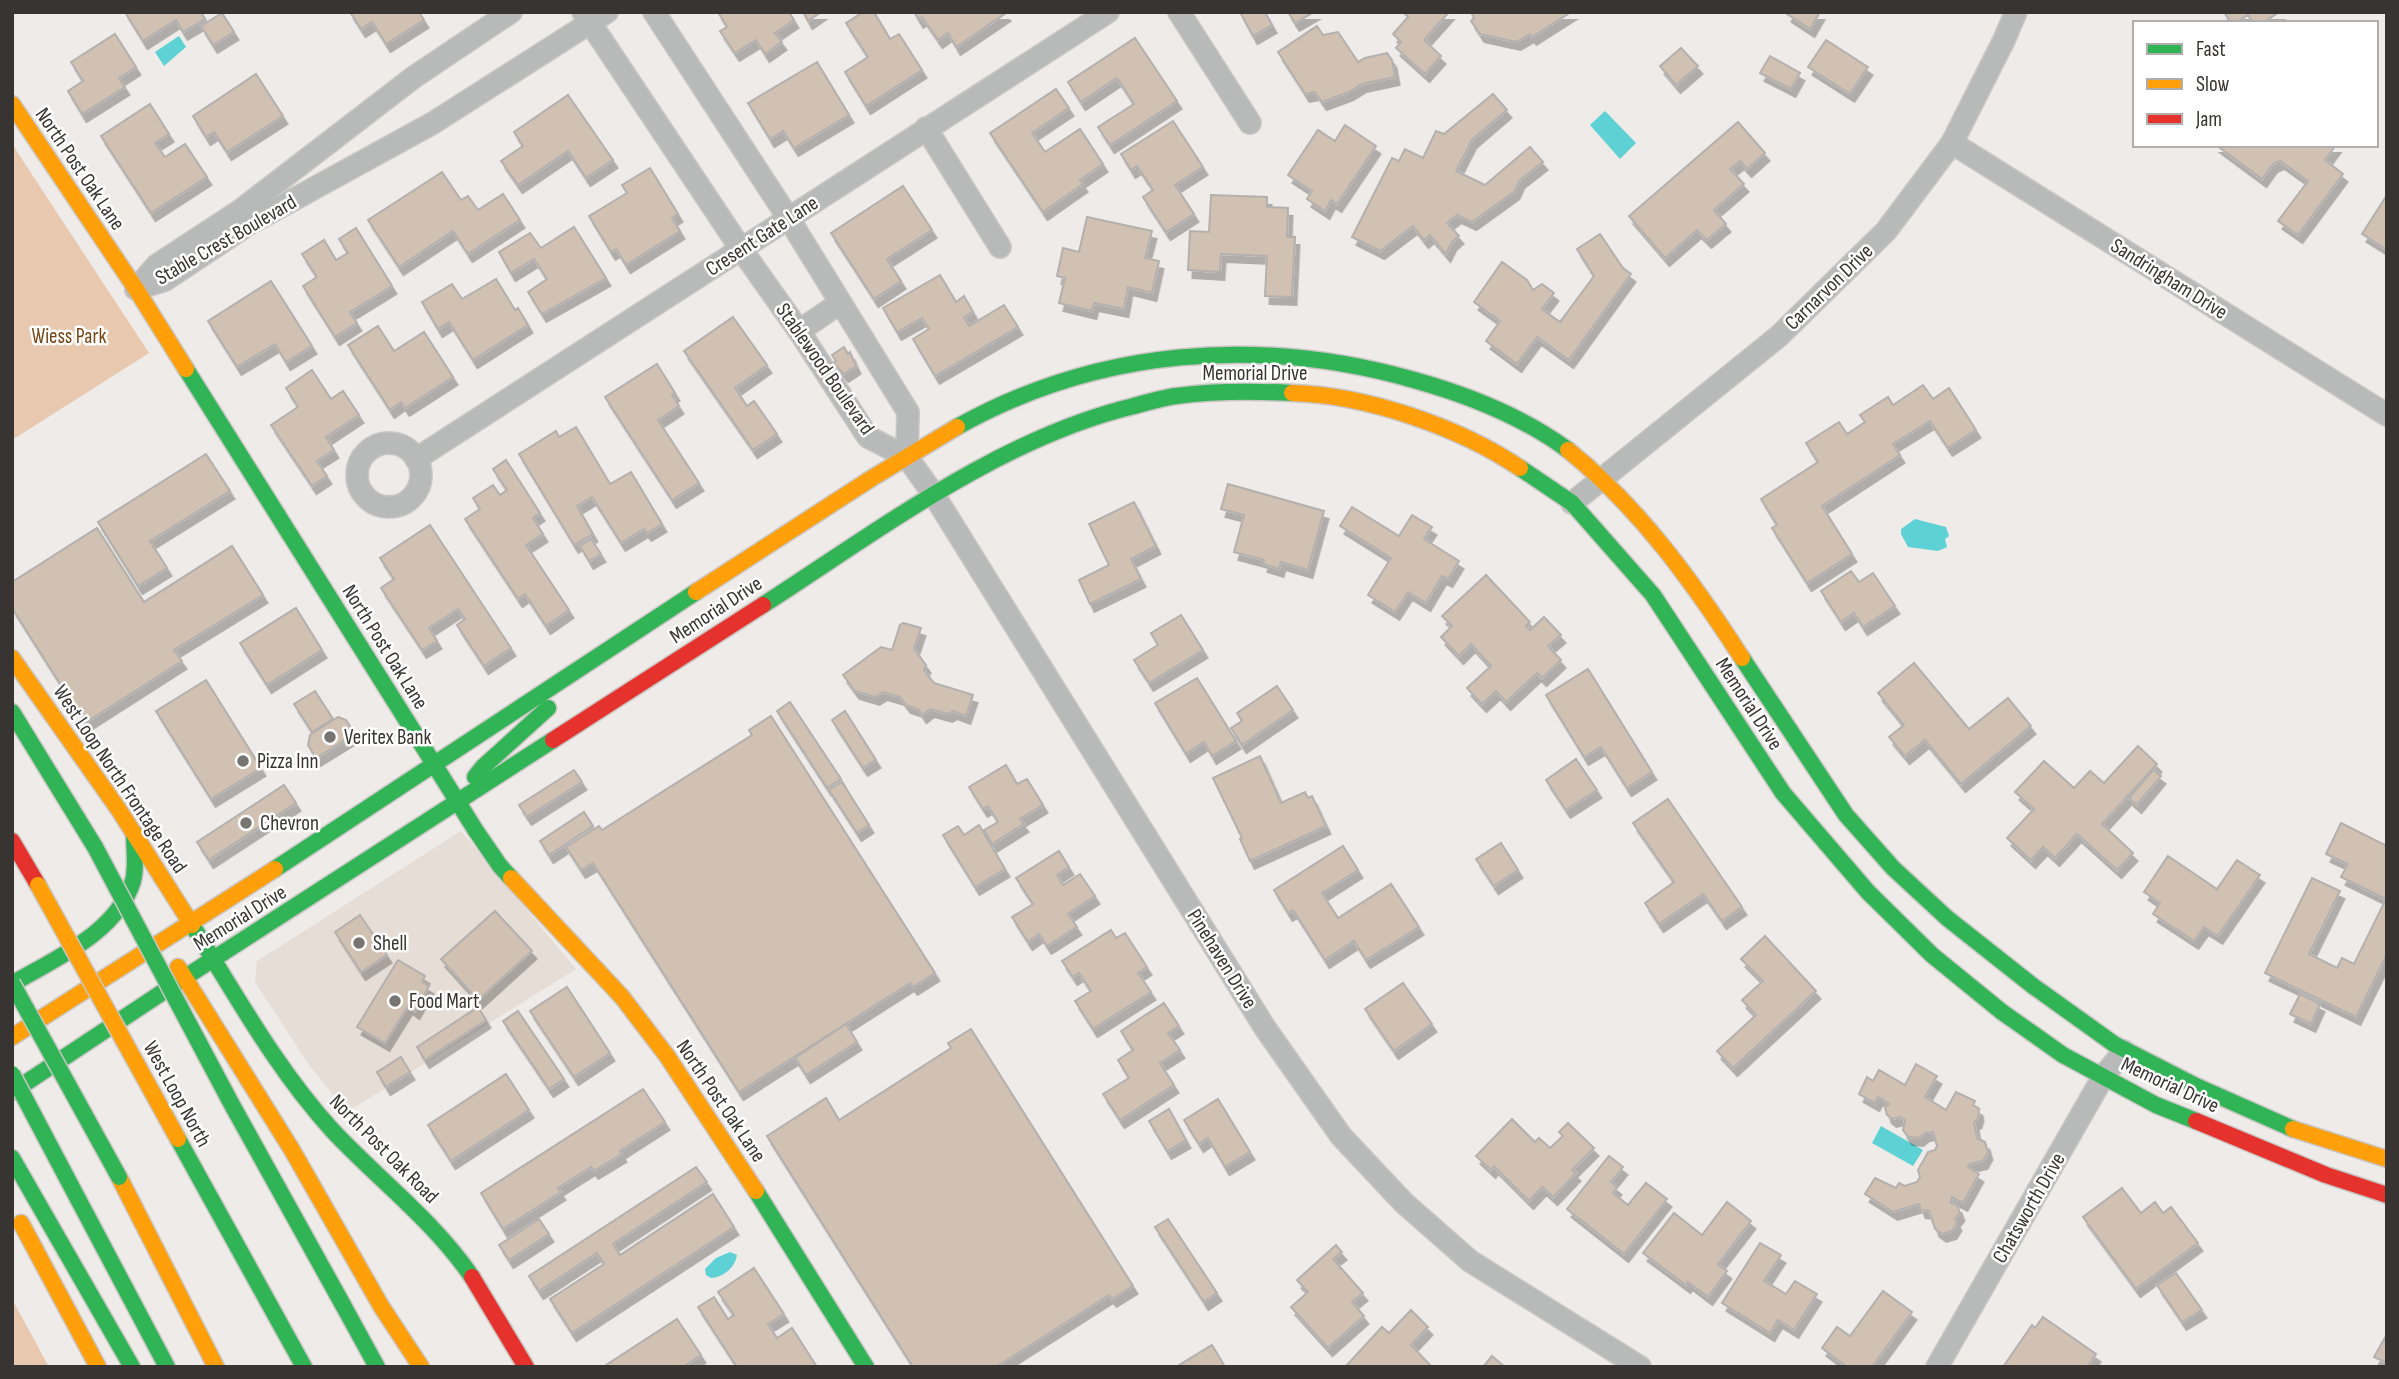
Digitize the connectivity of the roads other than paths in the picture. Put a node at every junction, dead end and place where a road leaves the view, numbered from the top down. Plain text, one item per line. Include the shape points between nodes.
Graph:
1 (511, 12) edge
2 (654, 12) edge
3 (1108, 12) edge
4 (1179, 12) edge
5 (2016, 12) edge
6 (593, 16) edge
7 (12, 104) edge
8 (1250, 122) dead end
9 (926, 128) junction
10 (1952, 143) junction
11 (789, 219) junction
12 (1000, 247) dead end
13 (741, 249) junction
14 (136, 289) junction
15 (840, 303) junction
16 (799, 331) junction
17 (2387, 415) edge
18 (907, 457) junction
19 (416, 459) dead end
20 (1602, 481) junction
21 (934, 495) junction
22 (1572, 503) junction
23 (625, 639) junction
24 (12, 659) edge
25 (12, 712) edge
26 (435, 766) junction
27 (457, 804) junction
28 (134, 832) junction
29 (12, 841) edge
30 (1880, 879) junction
31 (191, 923) junction
32 (163, 942) junction
33 (213, 960) junction
34 (184, 978) junction
35 (12, 984) edge
36 (12, 1037) edge
37 (2124, 1051) junction
38 (12, 1074) edge
39 (2104, 1077) junction
40 (12, 1092) edge
41 (12, 1158) edge
42 (2387, 1159) edge
43 (2387, 1195) edge
44 (12, 1205) edge
45 (98, 1367) edge
46 (132, 1367) edge
47 (167, 1367) edge
48 (216, 1367) edge
49 (304, 1367) edge
50 (377, 1367) edge
51 (421, 1367) edge
52 (526, 1367) edge
53 (866, 1367) edge
54 (1640, 1367) edge
55 (1937, 1367) edge

1 - 14 street, Stable Crest Boulevard via 414,77 241,210 157,265
2 - 11 street, Stablewood Boulevard
3 - 9 street, Cresent Gate Lane
4 - 8 street
5 - 10 street, Carnarvon Drive
6 - 13 street, Stablewood Boulevard
6 - 14 street, Stable Crest Boulevard via 433,123 249,224 165,279
7 - 14 main road, North Post Oak Lane
9 - 11 street, Cresent Gate Lane
9 - 12 street
10 - 17 street, Sandringham Drive
10 - 20 street, Carnarvon Drive via 1886,231 1789,326
11 - 13 street, Cresent Gate Lane
11 - 15 street, Stablewood Boulevard
13 - 16 street, Stablewood Boulevard
13 - 19 street, Cresent Gate Lane
14 - 26 main road, North Post Oak Lane
15 - 16 street
15 - 18 street, Stablewood Boulevard via 908,412
16 - 18 street, Stablewood Boulevard via 868,437
18 - 20 main road, Memorial Drive via 977,416 1082,374 1148,358 1278,353 1343,362 1428,382 1519,420 1559,443
18 - 21 street, Pinehaven Drive
18 - 23 main road, Memorial Drive
20 - 22 street, Carnarvon Drive
20 - 30 main road, Memorial Drive via 1685,574 1845,814
21 - 22 main road, Memorial Drive via 1070,425 1174,396 1244,391 1306,393 1365,402 1493,450
21 - 27 main road, Memorial Drive
21 - 54 street, Pinehaven Drive via 1265,1028 1341,1136 1404,1203 1470,1261
22 - 30 main road, Memorial Drive via 1653,595 1783,793
23 - 26 main road, Memorial Drive
23 - 27 main road via 483,767
24 - 28 main road, West Loop North Frontage Road
25 - 50 main road, bridge via 95,846
26 - 27 main road, North Post Oak Lane
26 - 31 main road, Memorial Drive
27 - 33 main road, Memorial Drive
27 - 53 main road, North Post Oak Lane via 500,866 622,997 667,1056
28 - 31 main road, West Loop North Frontage Road
28 - 35 main road via 133,882 121,908 98,930
29 - 49 main road, West Loop North, bridge
30 - 37 main road, Memorial Drive via 1965,933
30 - 39 main road, Memorial Drive via 1932,955 2002,1012
31 - 32 main road, Memorial Drive
31 - 33 main road, North Post Oak Road
32 - 34 main road
32 - 36 main road, Memorial Drive
33 - 34 main road, Memorial Drive
33 - 52 main road, North Post Oak Road via 323,1121 448,1246
34 - 40 main road, Memorial Drive
34 - 51 main road
35 - 48 main road, bridge
37 - 39 street, Chatsworth Drive
37 - 42 main road, Memorial Drive via 2306,1133
38 - 47 main road, bridge
39 - 43 main road, Memorial Drive via 2235,1138
39 - 55 street, Chatsworth Drive
41 - 46 main road
44 - 45 main road

